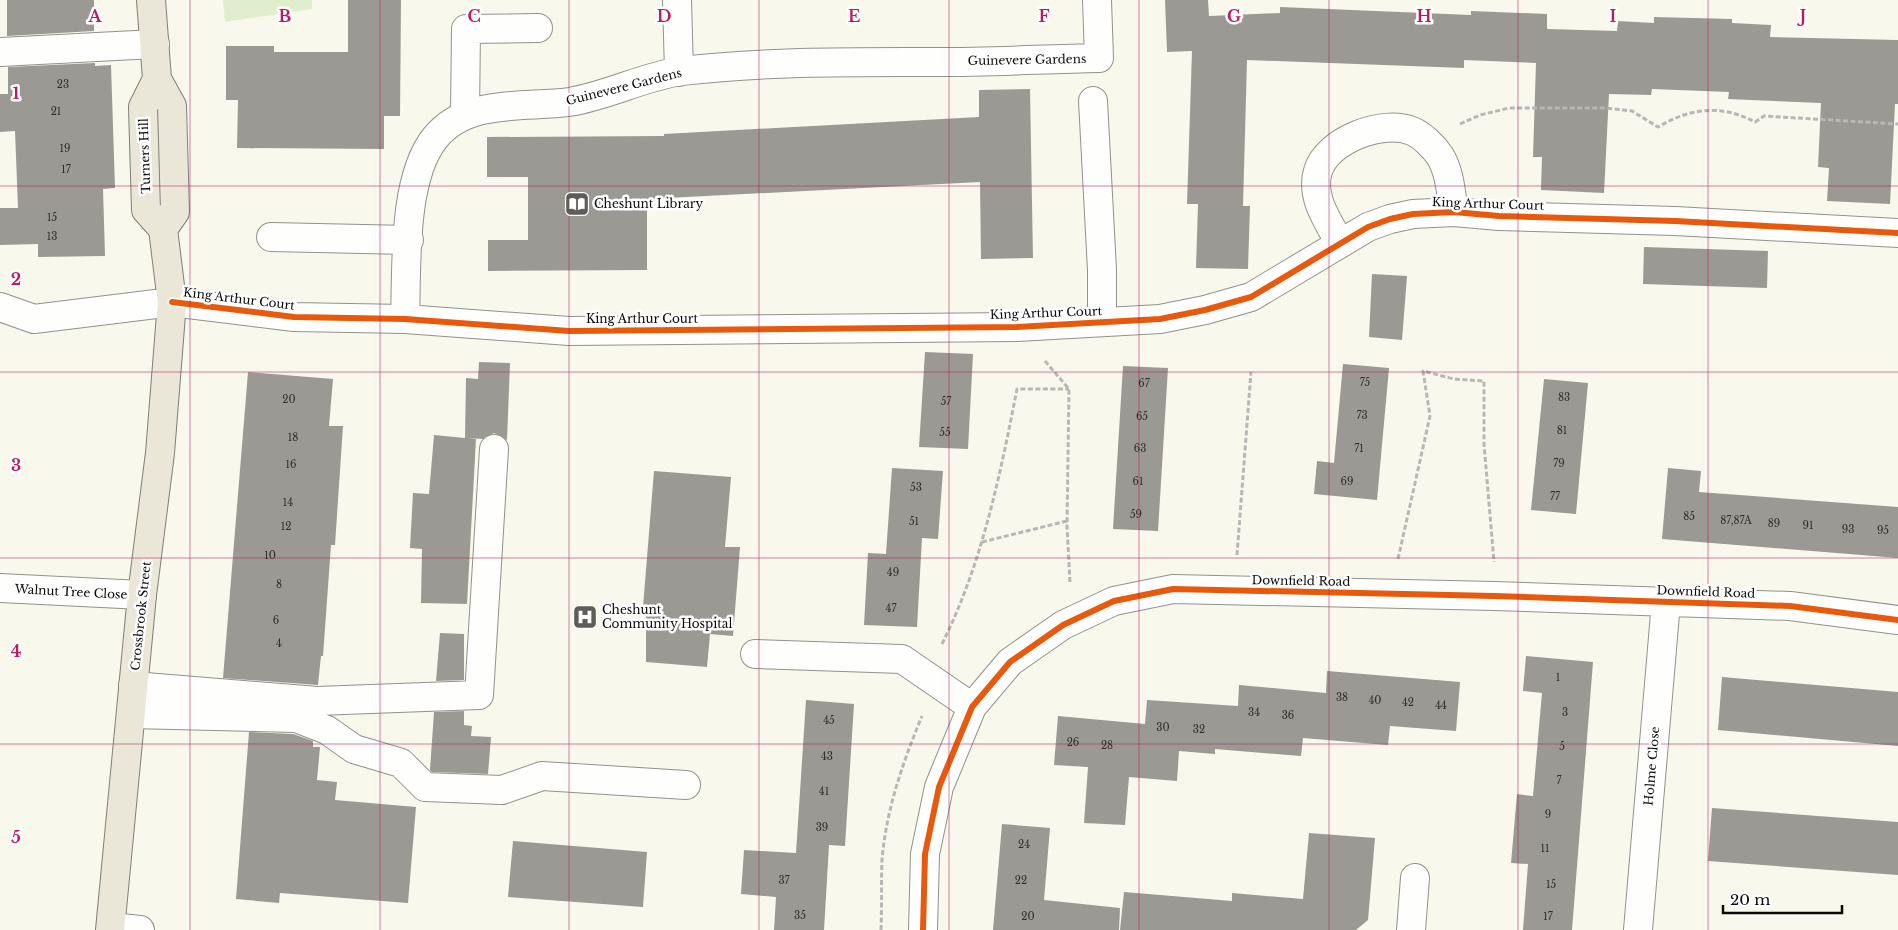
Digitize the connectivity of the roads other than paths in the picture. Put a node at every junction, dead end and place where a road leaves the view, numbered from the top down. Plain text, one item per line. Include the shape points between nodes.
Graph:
1 (152, 0) edge
2 (677, 0) edge
3 (1097, 0) edge
4 (538, 28) dead end
5 (155, 44) junction
6 (0, 52) edge
7 (679, 72) junction
8 (1093, 101) dead end
9 (465, 115) junction
10 (1454, 212) junction
11 (1898, 233) edge
12 (271, 237) dead end
13 (409, 240) junction
14 (1340, 243) junction
15 (172, 302) junction
16 (0, 307) edge
17 (405, 319) junction
18 (1102, 322) junction
19 (494, 449) dead end
20 (0, 588) edge
21 (142, 596) junction
22 (1666, 602) junction
23 (1898, 620) edge
24 (755, 654) dead end
25 (134, 686) junction
26 (972, 707) junction
27 (131, 714) junction
28 (686, 785) dead end
29 (1415, 878) dead end
30 (110, 929) edge
31 (140, 930) edge
32 (923, 930) edge
33 (1411, 930) edge
34 (1638, 930) edge

1 - 5 main road, Turners Hill
2 - 7 street
3 - 7 street, Guinevere Gardens via 1100,58 793,62
4 - 9 street via 466,29
5 - 6 street
5 - 15 main road, Turners Hill via 157,79 143,107 146,210 163,230
7 - 9 street, Guinevere Gardens via 572,101 502,107
8 - 18 street
9 - 13 street, Guinevere Gardens via 436,136 417,169
10 - 11 street, King Arthur Court
10 - 14 street, King Arthur Court via 1390,219
10 - 14 street via 1446,169 1440,156 1412,130 1393,128 1356,134 1338,144 1318,171 1320,208
12 - 13 street
13 - 17 street, Guinevere Gardens
14 - 18 street, King Arthur Court via 1251,297 1160,319
15 - 16 street, King Arthur Court via 34,319
15 - 17 street, King Arthur Court via 294,317
15 - 21 main road, Crossbrook Street via 160,453
17 - 18 street, King Arthur Court via 569,330 1017,327
19 - 25 street via 479,695 317,701
20 - 21 street, Walnut Tree Close
21 - 25 main road, Crossbrook Street
22 - 23 street, Downfield Road via 1790,606
22 - 26 street, Downfield Road via 1173,589 1114,601 1063,624 1010,662
22 - 34 street, Holme Close
24 - 26 street via 902,659
25 - 27 main road, Crossbrook Street
26 - 32 street, Downfield Road via 938,787 925,854
27 - 28 street via 296,718 327,730 354,749 401,763 425,787 502,790 542,776
27 - 30 main road, Crossbrook Street
29 - 33 street
30 - 31 street

